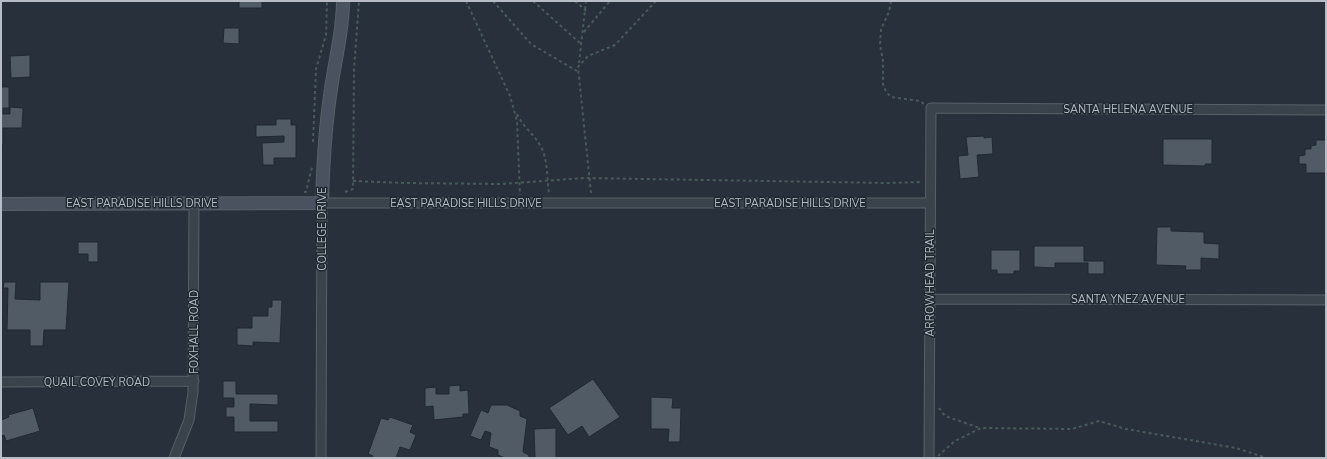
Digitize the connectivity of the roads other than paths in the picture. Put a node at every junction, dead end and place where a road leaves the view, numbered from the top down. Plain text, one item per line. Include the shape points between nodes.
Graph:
1 (343, 1) edge
2 (931, 108) joint
3 (1326, 110) edge
4 (194, 203) junction
5 (322, 203) junction
6 (930, 203) junction
7 (1, 204) edge
8 (930, 299) junction
9 (1326, 300) edge
10 (1, 382) edge
11 (194, 382) junction
12 (174, 458) edge
13 (321, 458) edge
14 (929, 458) edge

1 - 5 main road, COLLEGE DRIVE via 342,32 328,112
2 - 3 street, SANTA HELENA AVENUE
2 - 6 street, ARROWHEAD TRAIL
4 - 5 main road, EAST PARADISE HILLS DRIVE
4 - 7 main road, EAST PARADISE HILLS DRIVE
4 - 11 street, FOXHALL ROAD
5 - 6 street, EAST PARADISE HILLS DRIVE
5 - 13 street, COLLEGE DRIVE
6 - 8 street, ARROWHEAD TRAIL
8 - 9 street, SANTA YNEZ AVENUE
8 - 14 street, ARROWHEAD TRAIL
10 - 11 street, QUAIL COVEY ROAD
11 - 12 street, FOXHALL ROAD via 188,420

